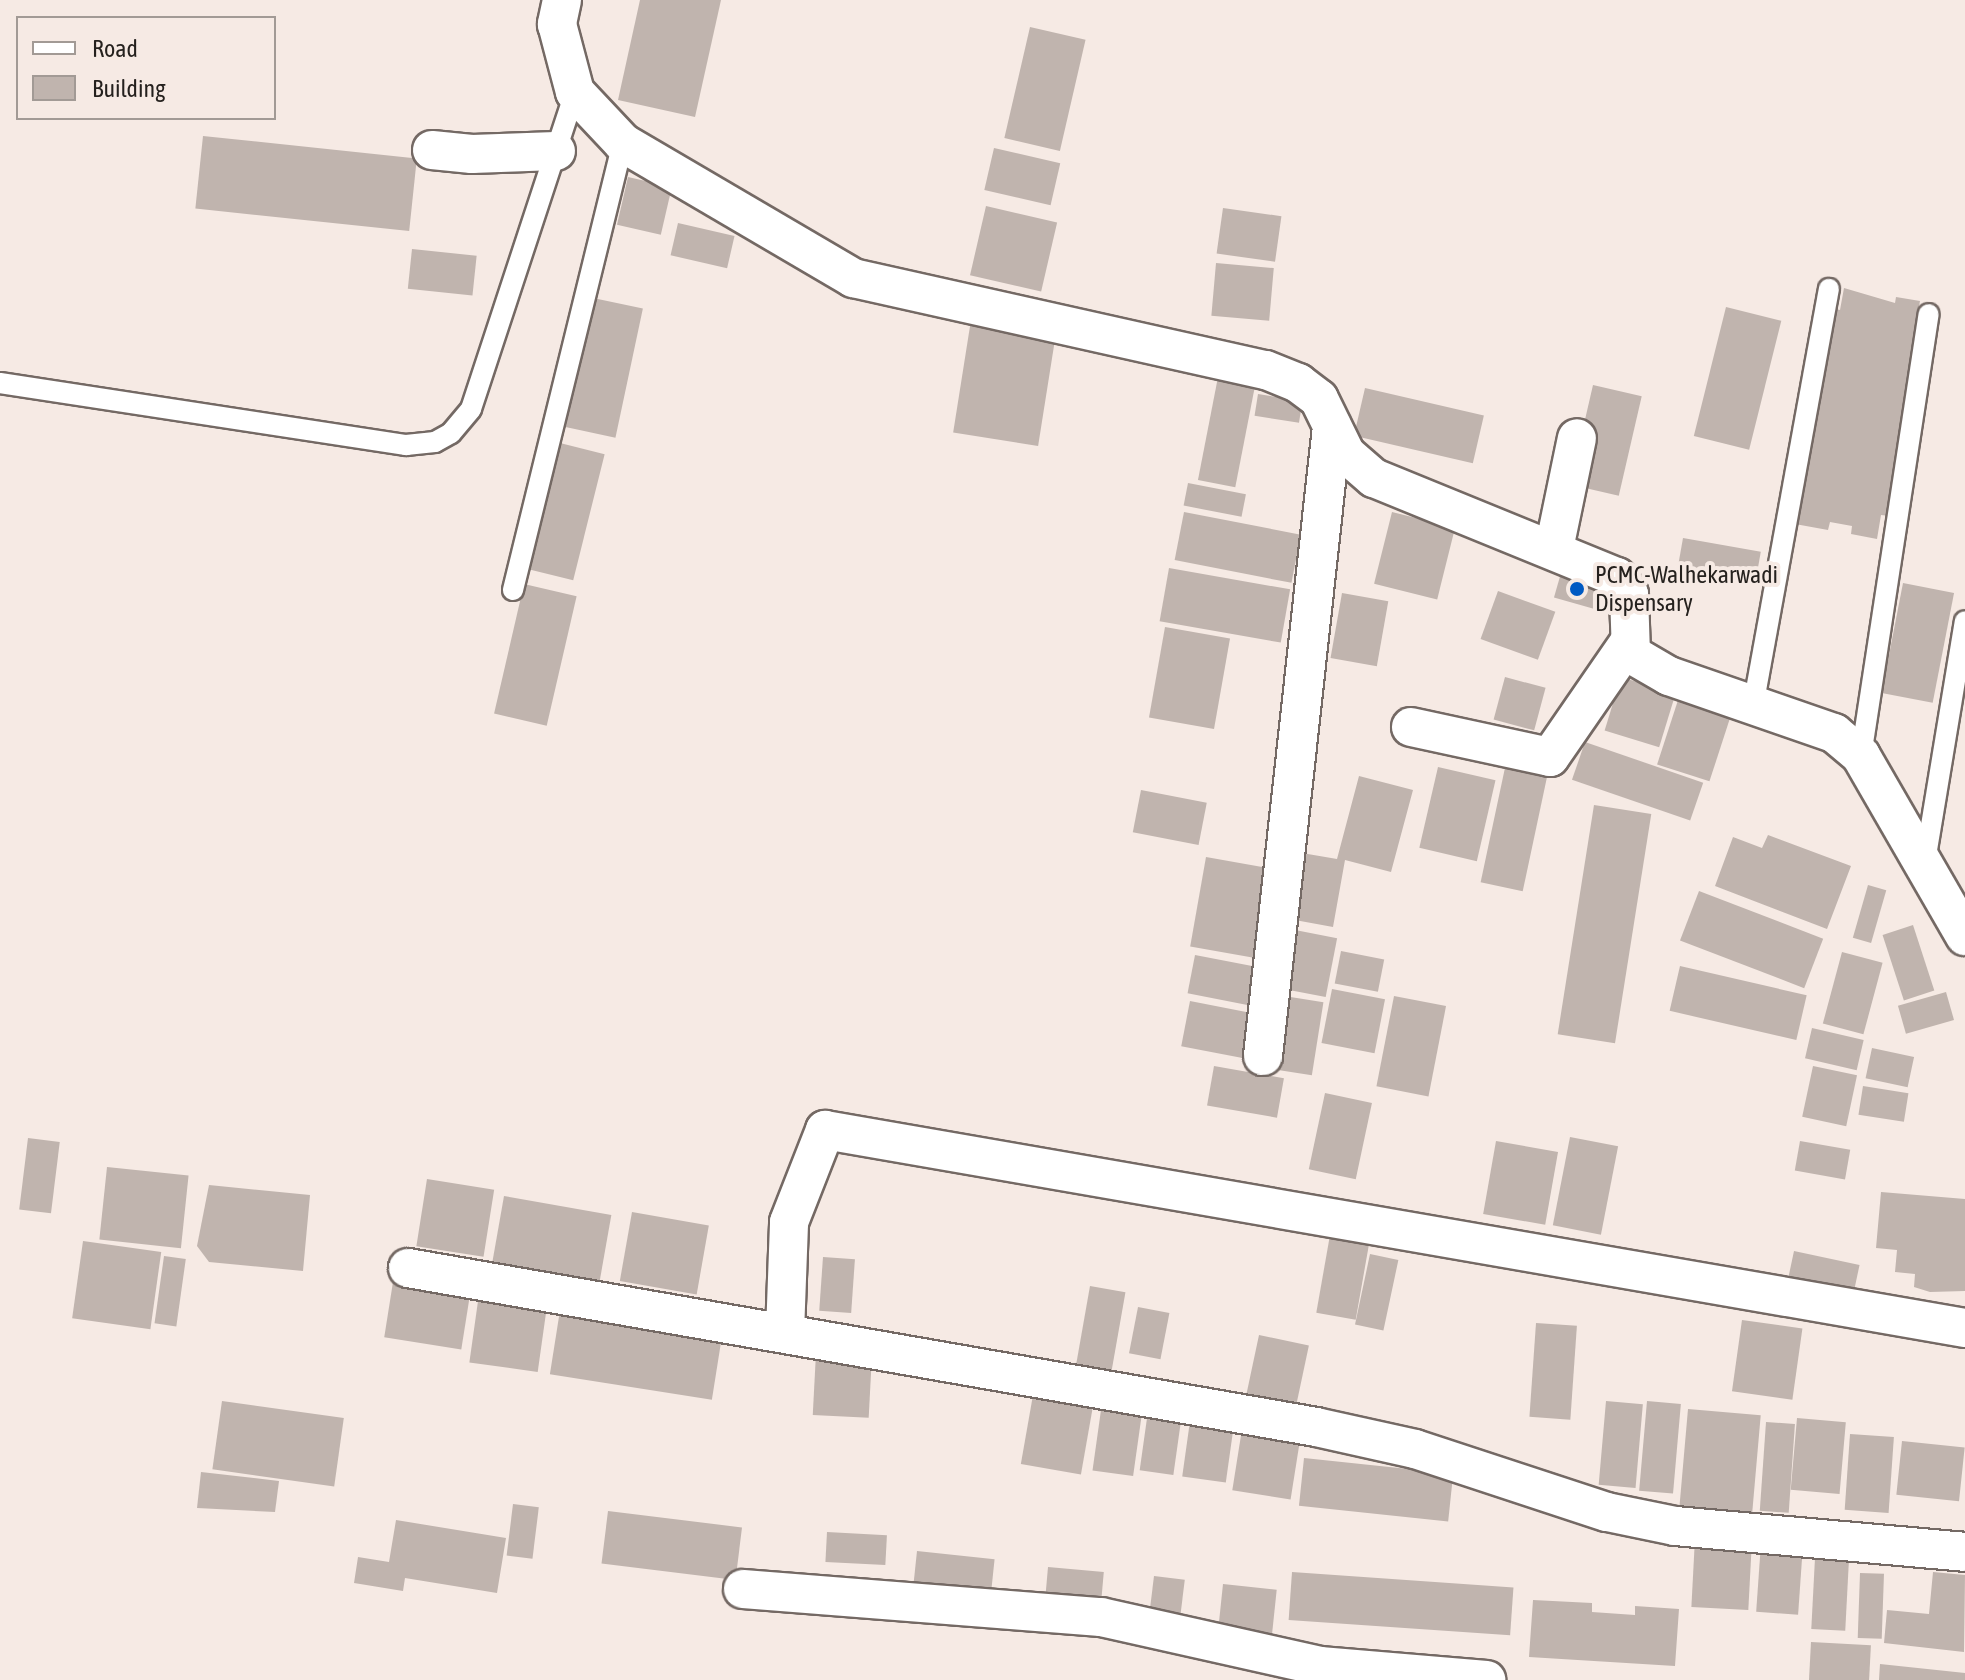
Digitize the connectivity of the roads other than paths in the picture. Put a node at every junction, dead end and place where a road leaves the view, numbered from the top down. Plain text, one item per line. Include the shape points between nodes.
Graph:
1 (562, 0) edge
2 (575, 92) junction
3 (623, 143) junction
4 (432, 150) dead end
5 (556, 151) junction
6 (1829, 289) dead end
7 (1929, 314) dead end
8 (0, 383) edge
9 (1332, 427) junction
10 (1577, 438) dead end
11 (1554, 549) junction
12 (513, 590) dead end
13 (1965, 621) edge
14 (1628, 644) junction
15 (1754, 701) junction
16 (1411, 727) dead end
17 (1861, 756) junction
18 (1925, 862) junction
19 (1965, 936) edge
20 (1263, 1056) dead end
21 (408, 1268) dead end
22 (1965, 1328) edge
23 (785, 1333) junction
24 (1965, 1552) edge
25 (743, 1589) dead end
26 (1486, 1680) edge

1 - 2 street via 557,24
2 - 3 street
2 - 5 lane
3 - 9 street via 853,278 1266,370 1319,399
3 - 12 lane
4 - 5 street
5 - 8 lane via 471,409 451,433 435,442 406,445
6 - 15 lane
7 - 17 lane
9 - 11 street via 1346,454 1374,478
9 - 20 street
10 - 11 street
11 - 14 street via 1617,577 1629,594
13 - 18 lane
14 - 15 street via 1631,654 1669,676
14 - 16 street via 1550,757
15 - 17 street via 1834,733
17 - 18 street
18 - 19 street
21 - 23 street
22 - 23 street via 825,1130 789,1222
23 - 24 street via 1316,1427 1415,1449 1607,1512 1675,1526
25 - 26 street via 1101,1617 1320,1666

